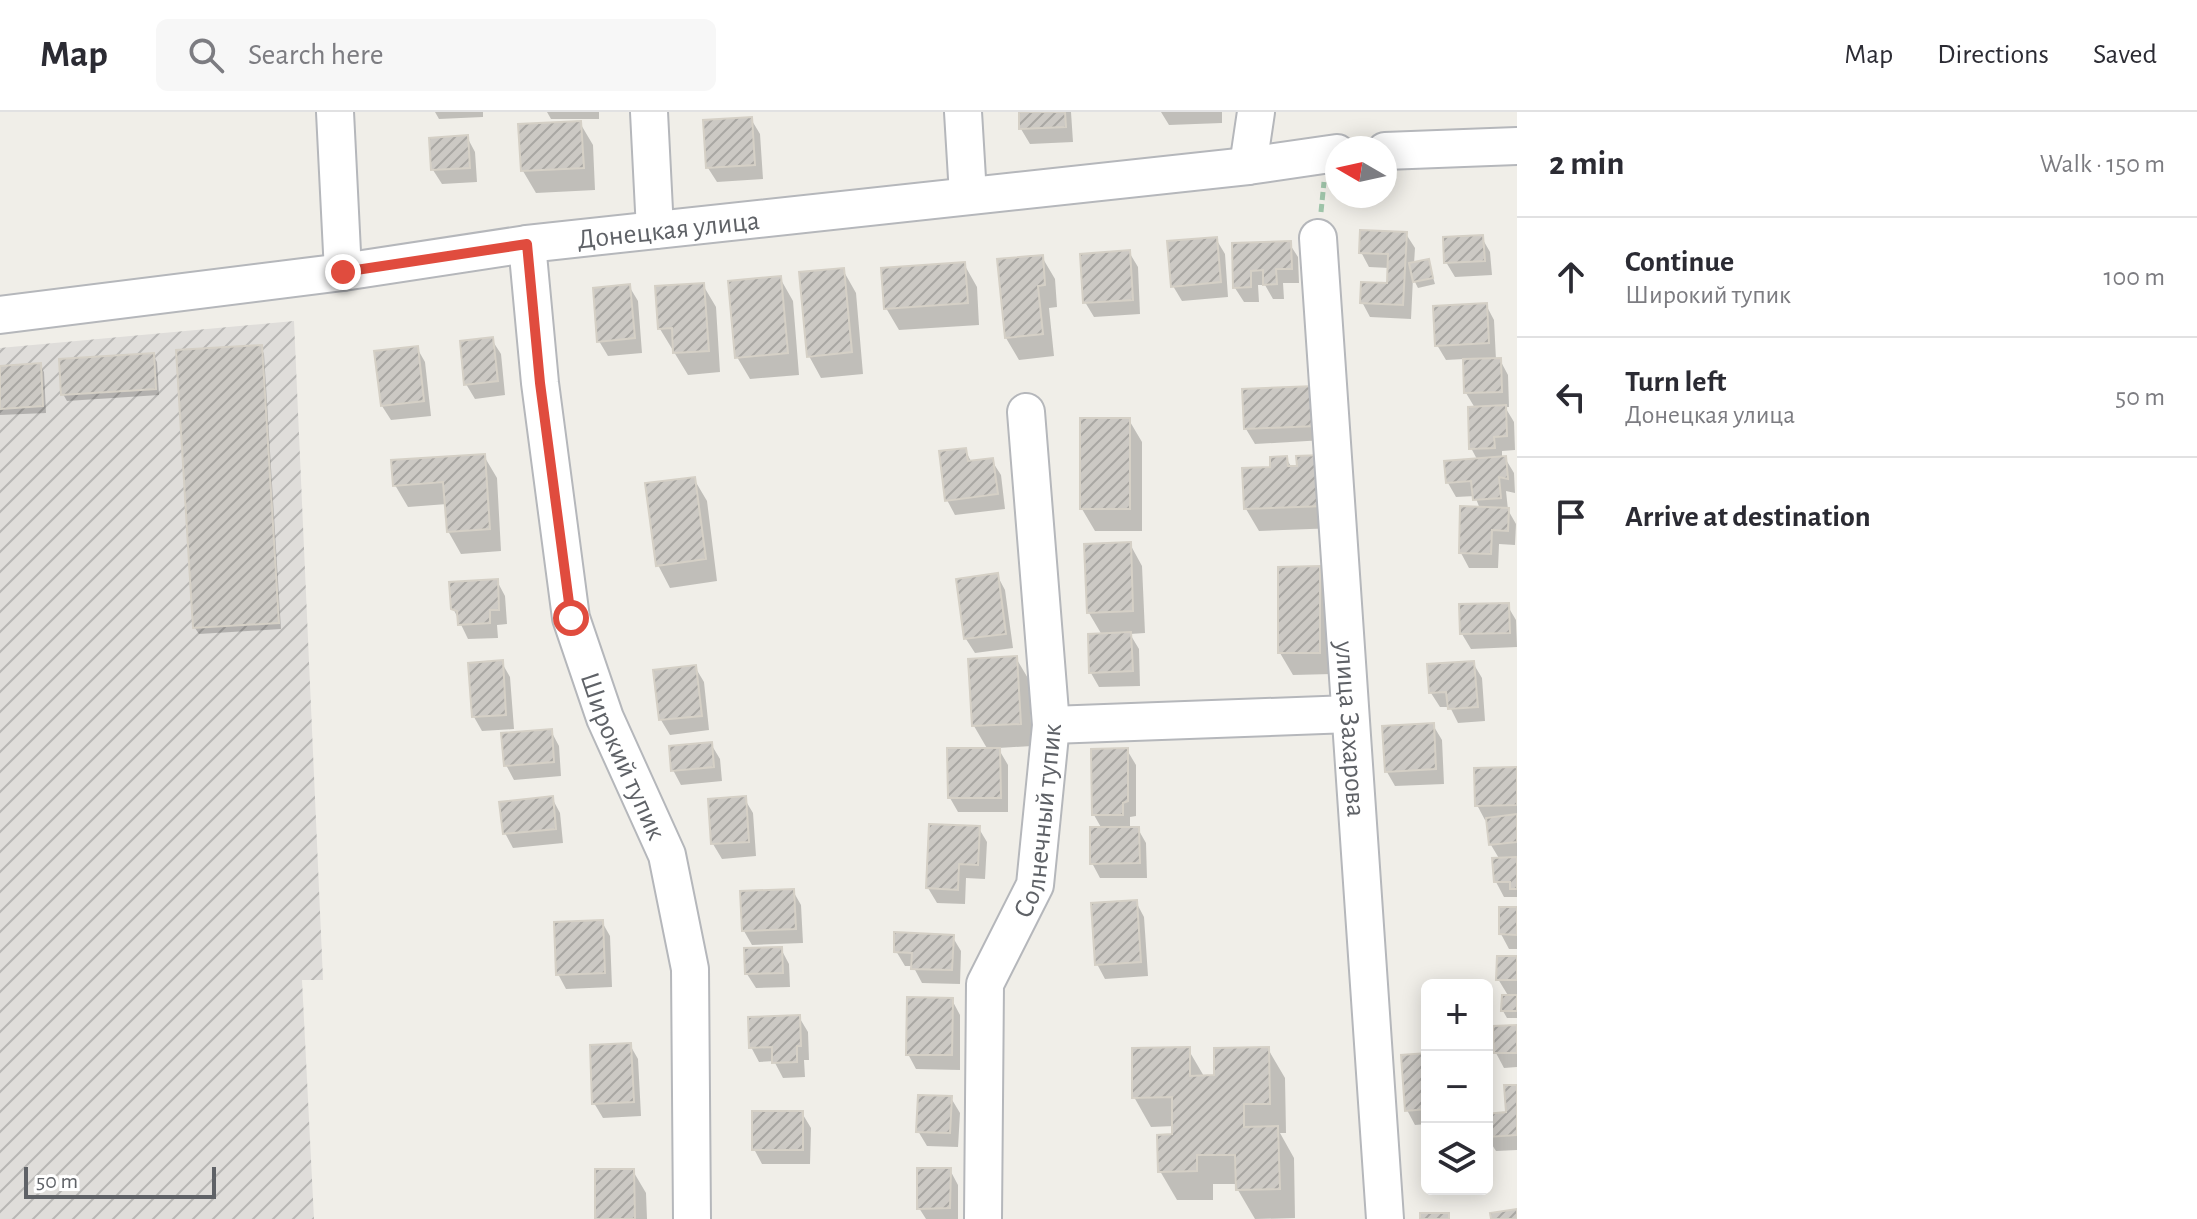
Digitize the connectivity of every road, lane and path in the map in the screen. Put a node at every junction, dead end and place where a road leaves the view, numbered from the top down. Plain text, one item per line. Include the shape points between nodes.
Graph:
1 (335, 112) edge
2 (649, 112) edge
3 (963, 112) edge
4 (1256, 112) edge
5 (1517, 146) edge
6 (1397, 151) edge
7 (1325, 154) edge
8 (1248, 166) junction
9 (968, 195) junction
10 (1325, 196) edge
11 (655, 230) junction
12 (1318, 238) joint
13 (527, 244) junction
14 (343, 272) junction
15 (0, 315) edge
16 (1026, 412) dead end
17 (1350, 714) junction
18 (1051, 725) junction
19 (692, 1219) edge
20 (983, 1219) edge
21 (1385, 1219) edge

1 - 14 street
2 - 11 street
3 - 9 street
4 - 8 street
5 - 6 street
7 - 8 street, Донецкая улица
8 - 9 street, Донецкая улица
9 - 11 street, Донецкая улица
10 - 12 path
11 - 13 street, Донецкая улица
12 - 17 street, улица Захарова
13 - 14 street, Донецкая улица
13 - 19 street, Широкий тупик via 571,618 605,718 667,855 690,969
14 - 15 street, Донецкая улица
16 - 18 street, Солнечный тупик
17 - 18 street
17 - 21 street, улица Захарова
18 - 20 street, Солнечный тупик via 1035,885 985,984

